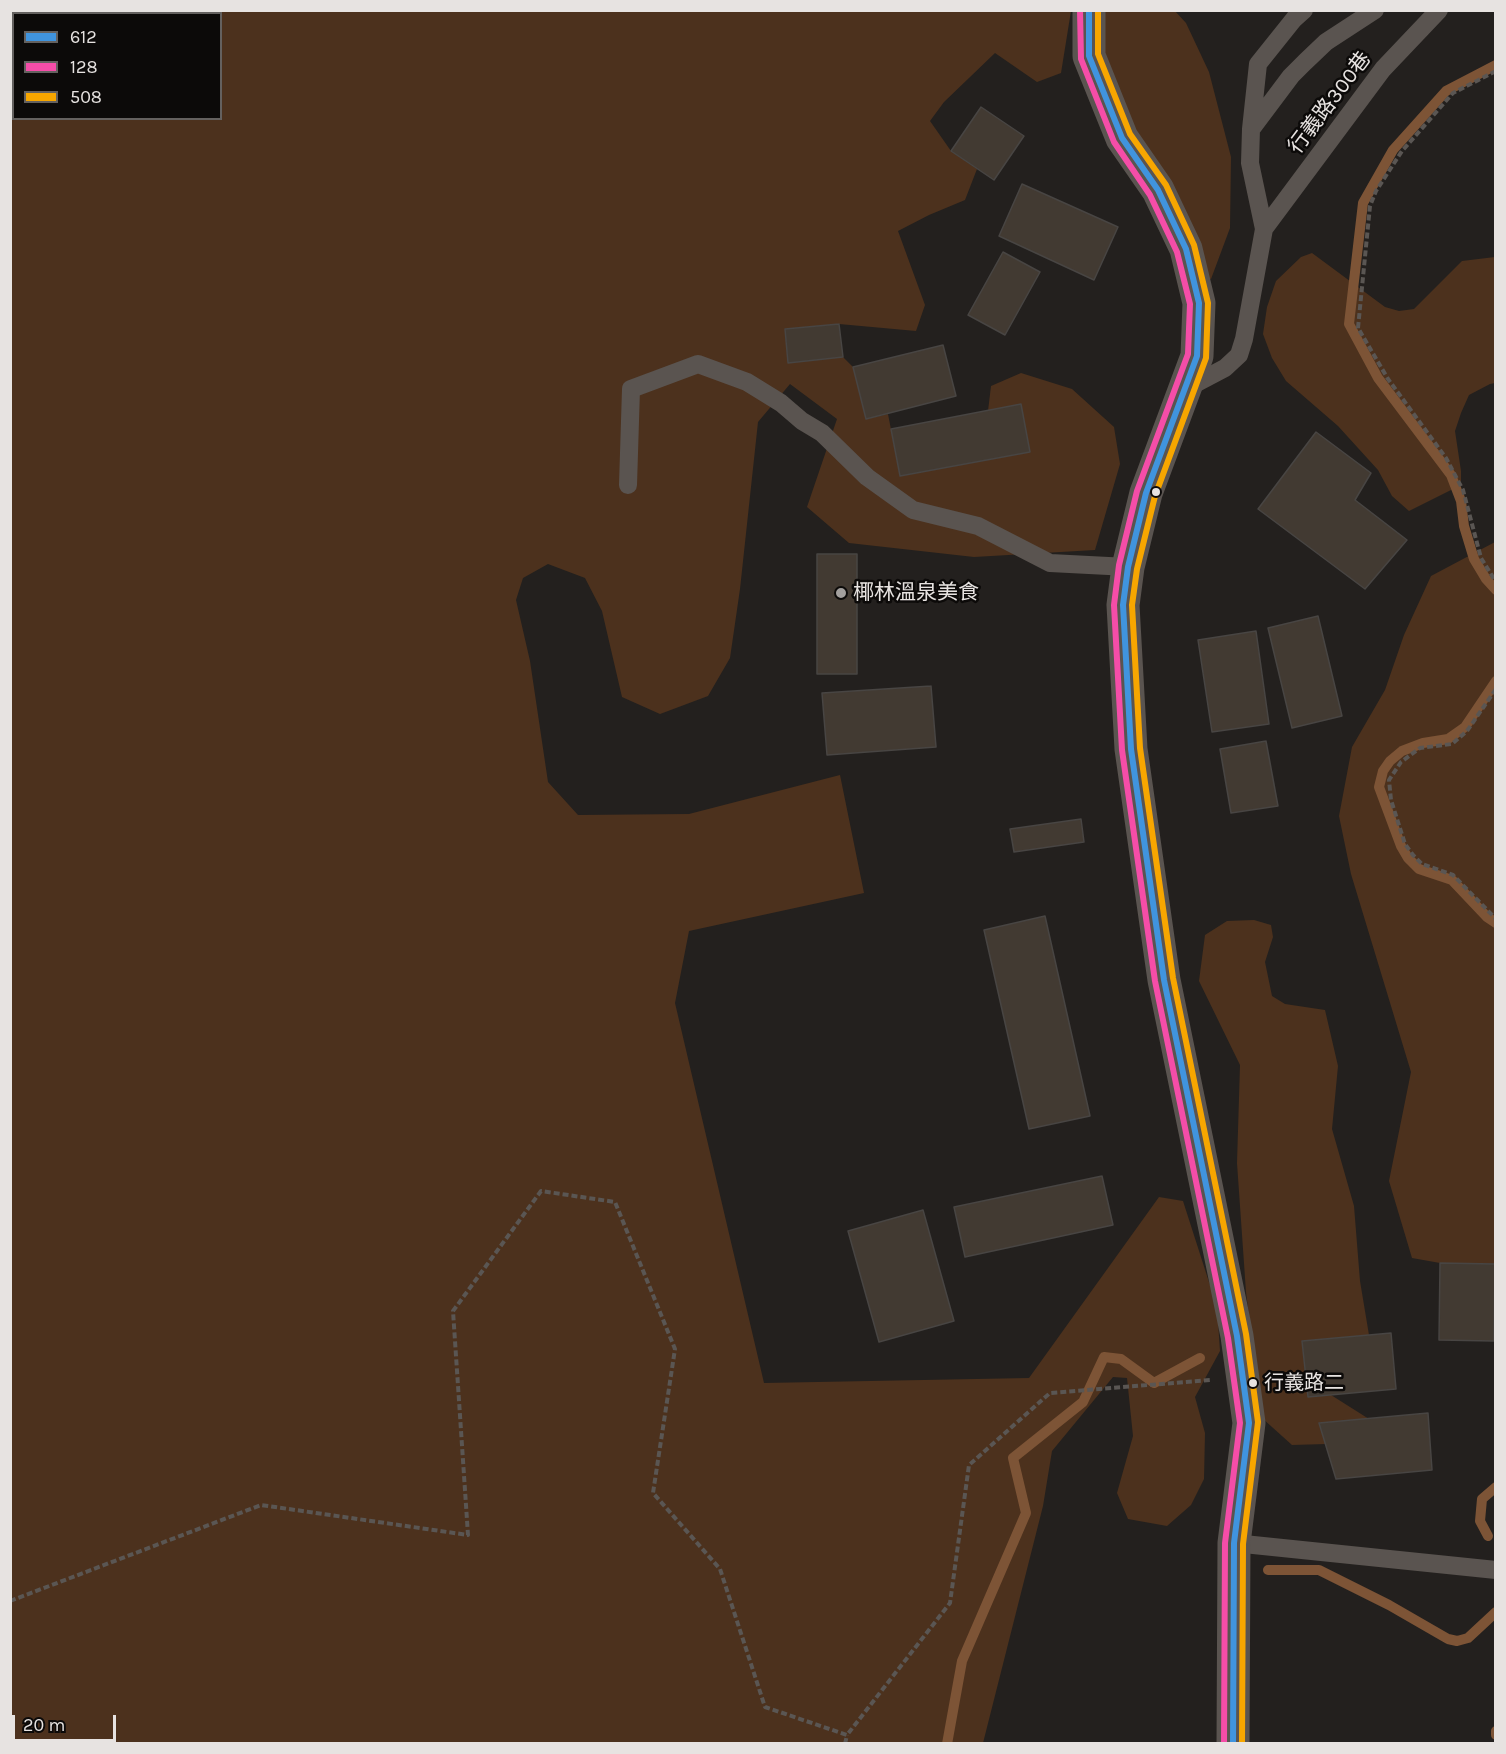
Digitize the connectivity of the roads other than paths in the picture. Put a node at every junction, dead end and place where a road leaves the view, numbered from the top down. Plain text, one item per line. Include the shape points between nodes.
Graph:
1 (1089, 10) edge
2 (1375, 10) edge
3 (1439, 10) edge
4 (1299, 15) edge
5 (1251, 129) junction
6 (1264, 229) junction
7 (1185, 389) junction
8 (628, 485) dead end
9 (1128, 567) junction
10 (1234, 1543) junction
11 (1496, 1570) edge
12 (1233, 1743) edge

1 - 7 street via 1089,56 1122,138 1158,190 1186,249 1199,303 1197,356
2 - 5 lane, 行義路300巷 via 1326,42 1305,62
3 - 6 lane, 行義路300巷 via 1383,69
4 - 5 lane via 1258,64
5 - 6 lane, 行義路300巷 via 1251,163
6 - 7 lane, 行義路300巷 via 1239,355 1225,368
7 - 9 street via 1146,494
8 - 9 lane via 631,389 698,364 747,382 781,403 822,433 867,477 914,510 978,526 1050,563
9 - 10 street via 1123,605 1131,749 1164,980 1237,1336 1249,1424
10 - 11 lane
10 - 12 street

